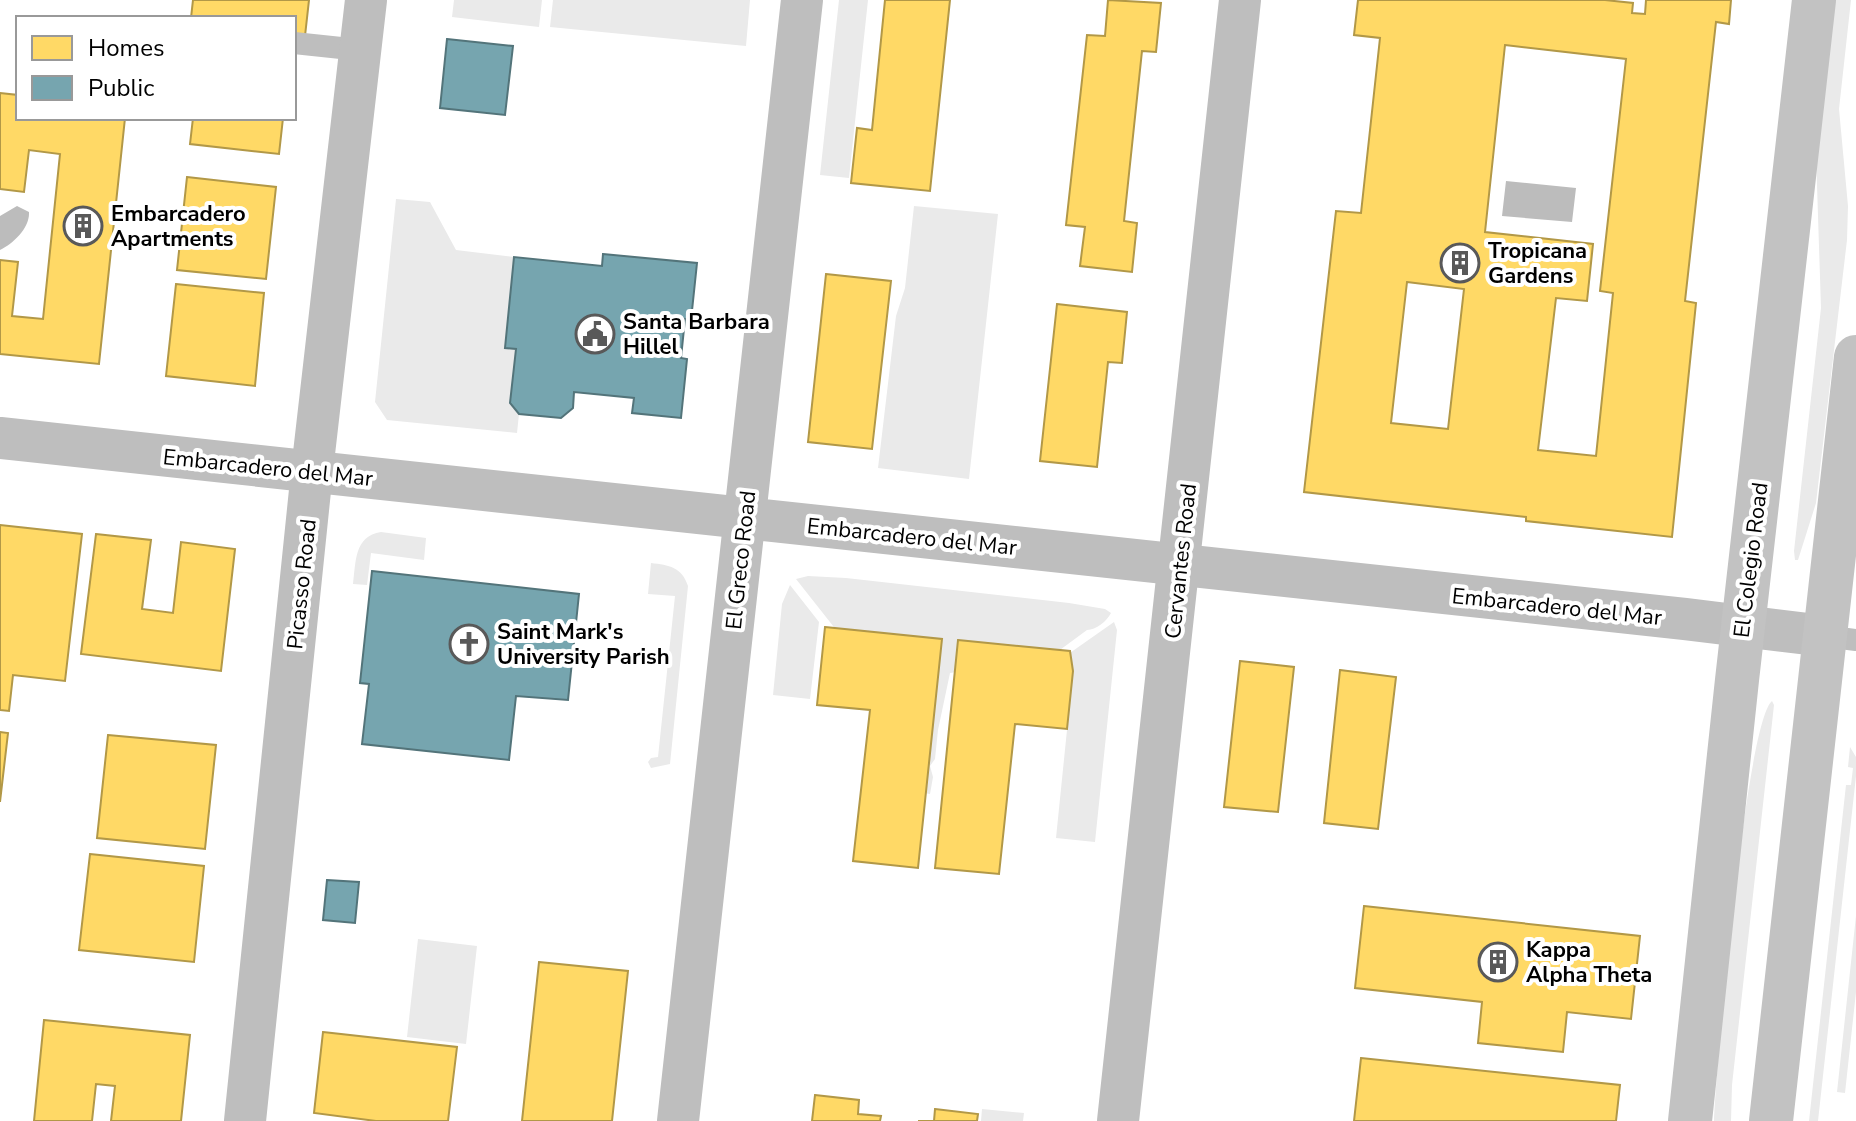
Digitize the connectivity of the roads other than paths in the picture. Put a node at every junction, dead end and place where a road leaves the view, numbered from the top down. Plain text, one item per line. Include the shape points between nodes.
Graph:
1 (366, 0) edge
2 (802, 0) edge
3 (1240, 0) edge
4 (1814, 0) edge
5 (296, 43) edge
6 (360, 50) junction
7 (1856, 357) edge
8 (0, 438) edge
9 (312, 471) junction
10 (745, 518) junction
11 (1179, 565) junction
12 (1743, 626) junction
13 (1840, 638) edge
14 (245, 1121) edge
15 (678, 1121) edge
16 (1118, 1121) edge
17 (1690, 1121) edge
18 (1771, 1121) edge

1 - 6 street, Picasso Road
2 - 10 street, El Greco Road
3 - 11 street, Cervantes Road
4 - 12 main road, El Colegio Road
5 - 6 lane
6 - 9 street, Picasso Road
7 - 13 main road
8 - 9 street, Embarcadero del Mar
9 - 10 street, Embarcadero del Mar
9 - 14 street, Picasso Road
10 - 11 street, Embarcadero del Mar
10 - 15 street, El Greco Road
11 - 12 street, Embarcadero del Mar
11 - 16 street, Cervantes Road
12 - 13 street, Embarcadero del Mar
12 - 17 main road, El Colegio Road
13 - 18 main road

